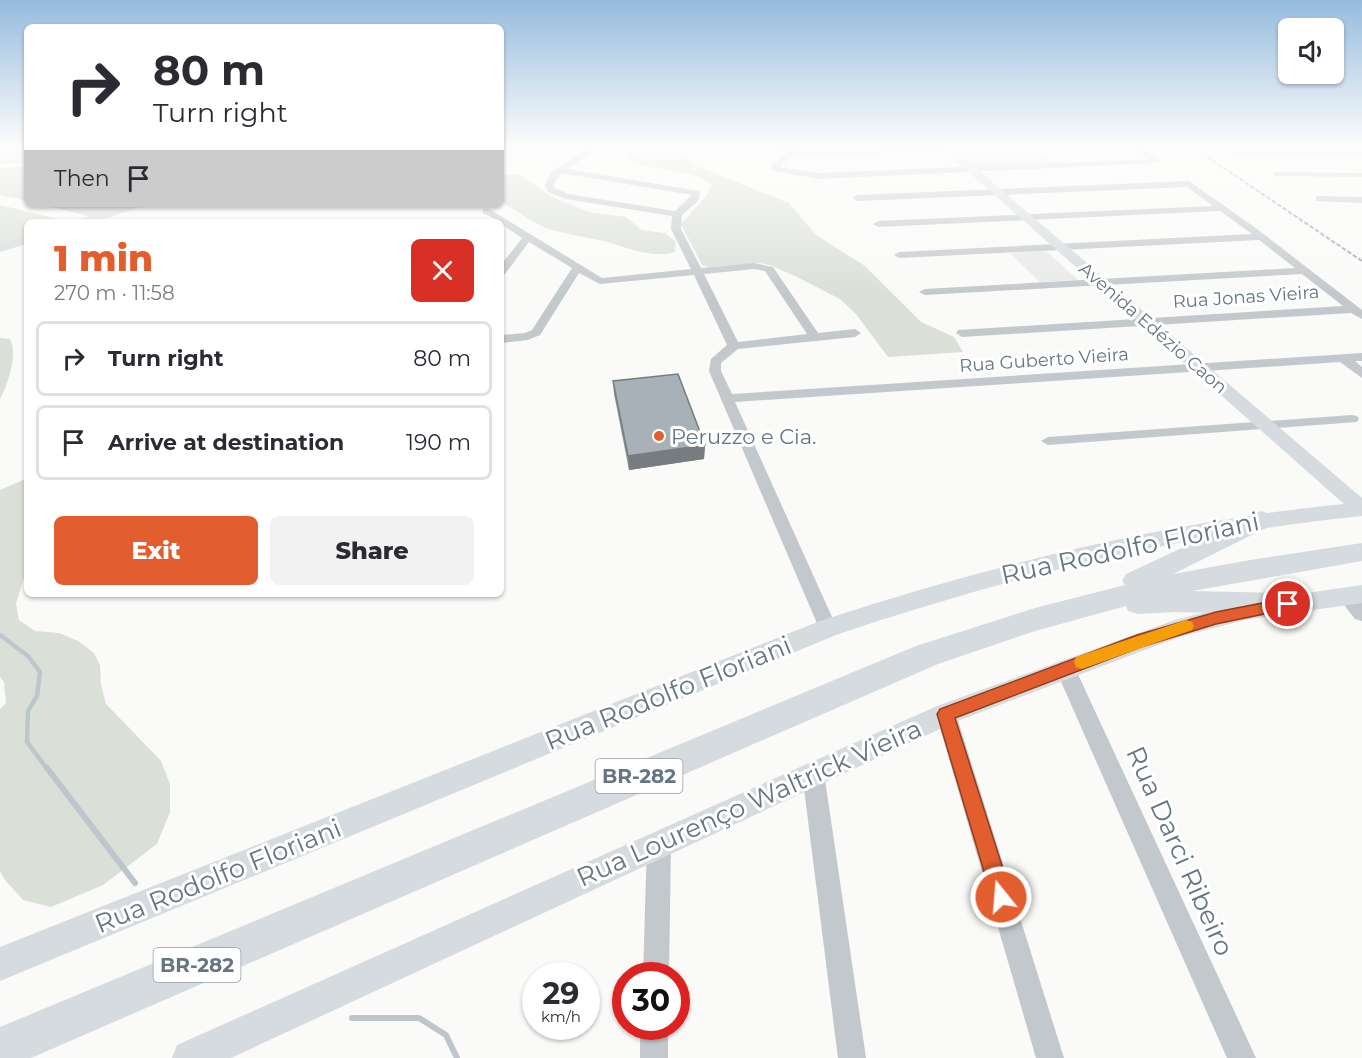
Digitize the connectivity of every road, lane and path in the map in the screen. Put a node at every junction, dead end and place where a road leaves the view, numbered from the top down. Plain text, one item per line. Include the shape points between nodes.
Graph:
1 (567, 195) edge
2 (697, 195) edge
3 (917, 195) edge
4 (997, 195) edge
5 (1206, 195) edge
6 (857, 198) dead end
7 (1318, 199) dead end
8 (1362, 200) edge
9 (132, 207) edge
10 (1221, 208) junction
11 (486, 211) dead end
12 (677, 214) junction
13 (1022, 217) junction
14 (94, 219) edge
15 (499, 219) edge
16 (504, 222) edge
17 (878, 224) dead end
18 (528, 237) junction
19 (1260, 237) junction
20 (24, 241) edge
21 (1056, 247) junction
22 (0, 248) edge
23 (899, 255) dead end
24 (578, 267) junction
25 (504, 268) edge
26 (698, 271) junction
27 (1303, 271) junction
28 (600, 281) junction
29 (1095, 282) junction
30 (567, 284) junction
31 (925, 292) dead end
32 (1357, 312) edge
33 (1141, 322) junction
34 (855, 333) dead end
35 (962, 333) dead end
36 (815, 337) junction
37 (504, 339) edge
38 (734, 346) junction
39 (1362, 357) edge
40 (1343, 358) junction
41 (1193, 368) junction
42 (1362, 374) edge
43 (728, 398) junction
44 (1352, 419) dead end
45 (1259, 426) junction
46 (1048, 441) dead end
47 (1357, 510) edge
48 (1261, 520) junction
49 (1362, 552) edge
50 (1357, 601) edge
51 (1092, 602) junction
52 (1288, 604) junction
53 (1034, 618) junction
54 (828, 628) junction
55 (1065, 668) junction
56 (946, 714) junction
57 (813, 773) junction
58 (659, 844) junction
59 (656, 962) edge
60 (0, 964) edge
61 (654, 1040) edge
62 (0, 1049) edge
63 (190, 1058) edge
64 (654, 1058) edge
65 (852, 1058) edge
66 (1050, 1058) edge
67 (1242, 1058) edge

1 - 12 street
2 - 12 street
3 - 6 street
4 - 13 main road, Avenida Edézio Caon
5 - 10 street
7 - 8 street
9 - 14 main road
10 - 13 street
10 - 19 street
11 - 15 street
12 - 26 street via 676,229
13 - 17 street
13 - 21 main road, Avenida Edézio Caon
16 - 18 street
18 - 24 street
18 - 25 street
19 - 21 street
19 - 27 street
20 - 22 main road
21 - 23 street
21 - 29 main road, Avenida Edézio Caon
24 - 28 street
24 - 30 street
26 - 28 street
26 - 36 street via 754,266 769,269
26 - 38 street
27 - 29 street
27 - 32 street
28 - 30 street
29 - 31 street
29 - 33 main road, Avenida Edézio Caon
30 - 37 street via 536,332
32 - 33 street, Rua Jonas Vieira
33 - 35 street, Rua Jonas Vieira
33 - 41 main road, Avenida Edézio Caon
34 - 36 street
36 - 38 street
38 - 43 street via 714,366
39 - 40 street, Rua Guberto Vieira
40 - 41 street, Rua Guberto Vieira
40 - 42 street
41 - 43 street, Rua Guberto Vieira
41 - 45 main road, Avenida Edézio Caon
43 - 54 street
44 - 45 street
45 - 46 street
45 - 47 main road, Avenida Edézio Caon
47 - 48 main road, Rua Rodolfo Floriani
48 - 51 highway
48 - 54 main road, Rua Rodolfo Floriani via 1023,567
49 - 51 highway, BR-282 via 1235,571
50 - 52 main road, Rua Lourenço Waltrick Vieira
51 - 53 highway, BR-282
52 - 53 highway via 1117,604
52 - 55 main road, Rua Lourenço Waltrick Vieira via 1174,629
53 - 62 highway, BR-282 via 884,672
54 - 60 main road, Rua Rodolfo Floriani
55 - 56 main road, Rua Lourenço Waltrick Vieira
55 - 67 street, Rua Darci Ribeiro
56 - 57 main road, Rua Lourenço Waltrick Vieira
56 - 66 street
57 - 58 main road, Rua Lourenço Waltrick Vieira
57 - 65 street
58 - 59 street
58 - 63 main road, Rua Lourenço Waltrick Vieira
61 - 64 street

